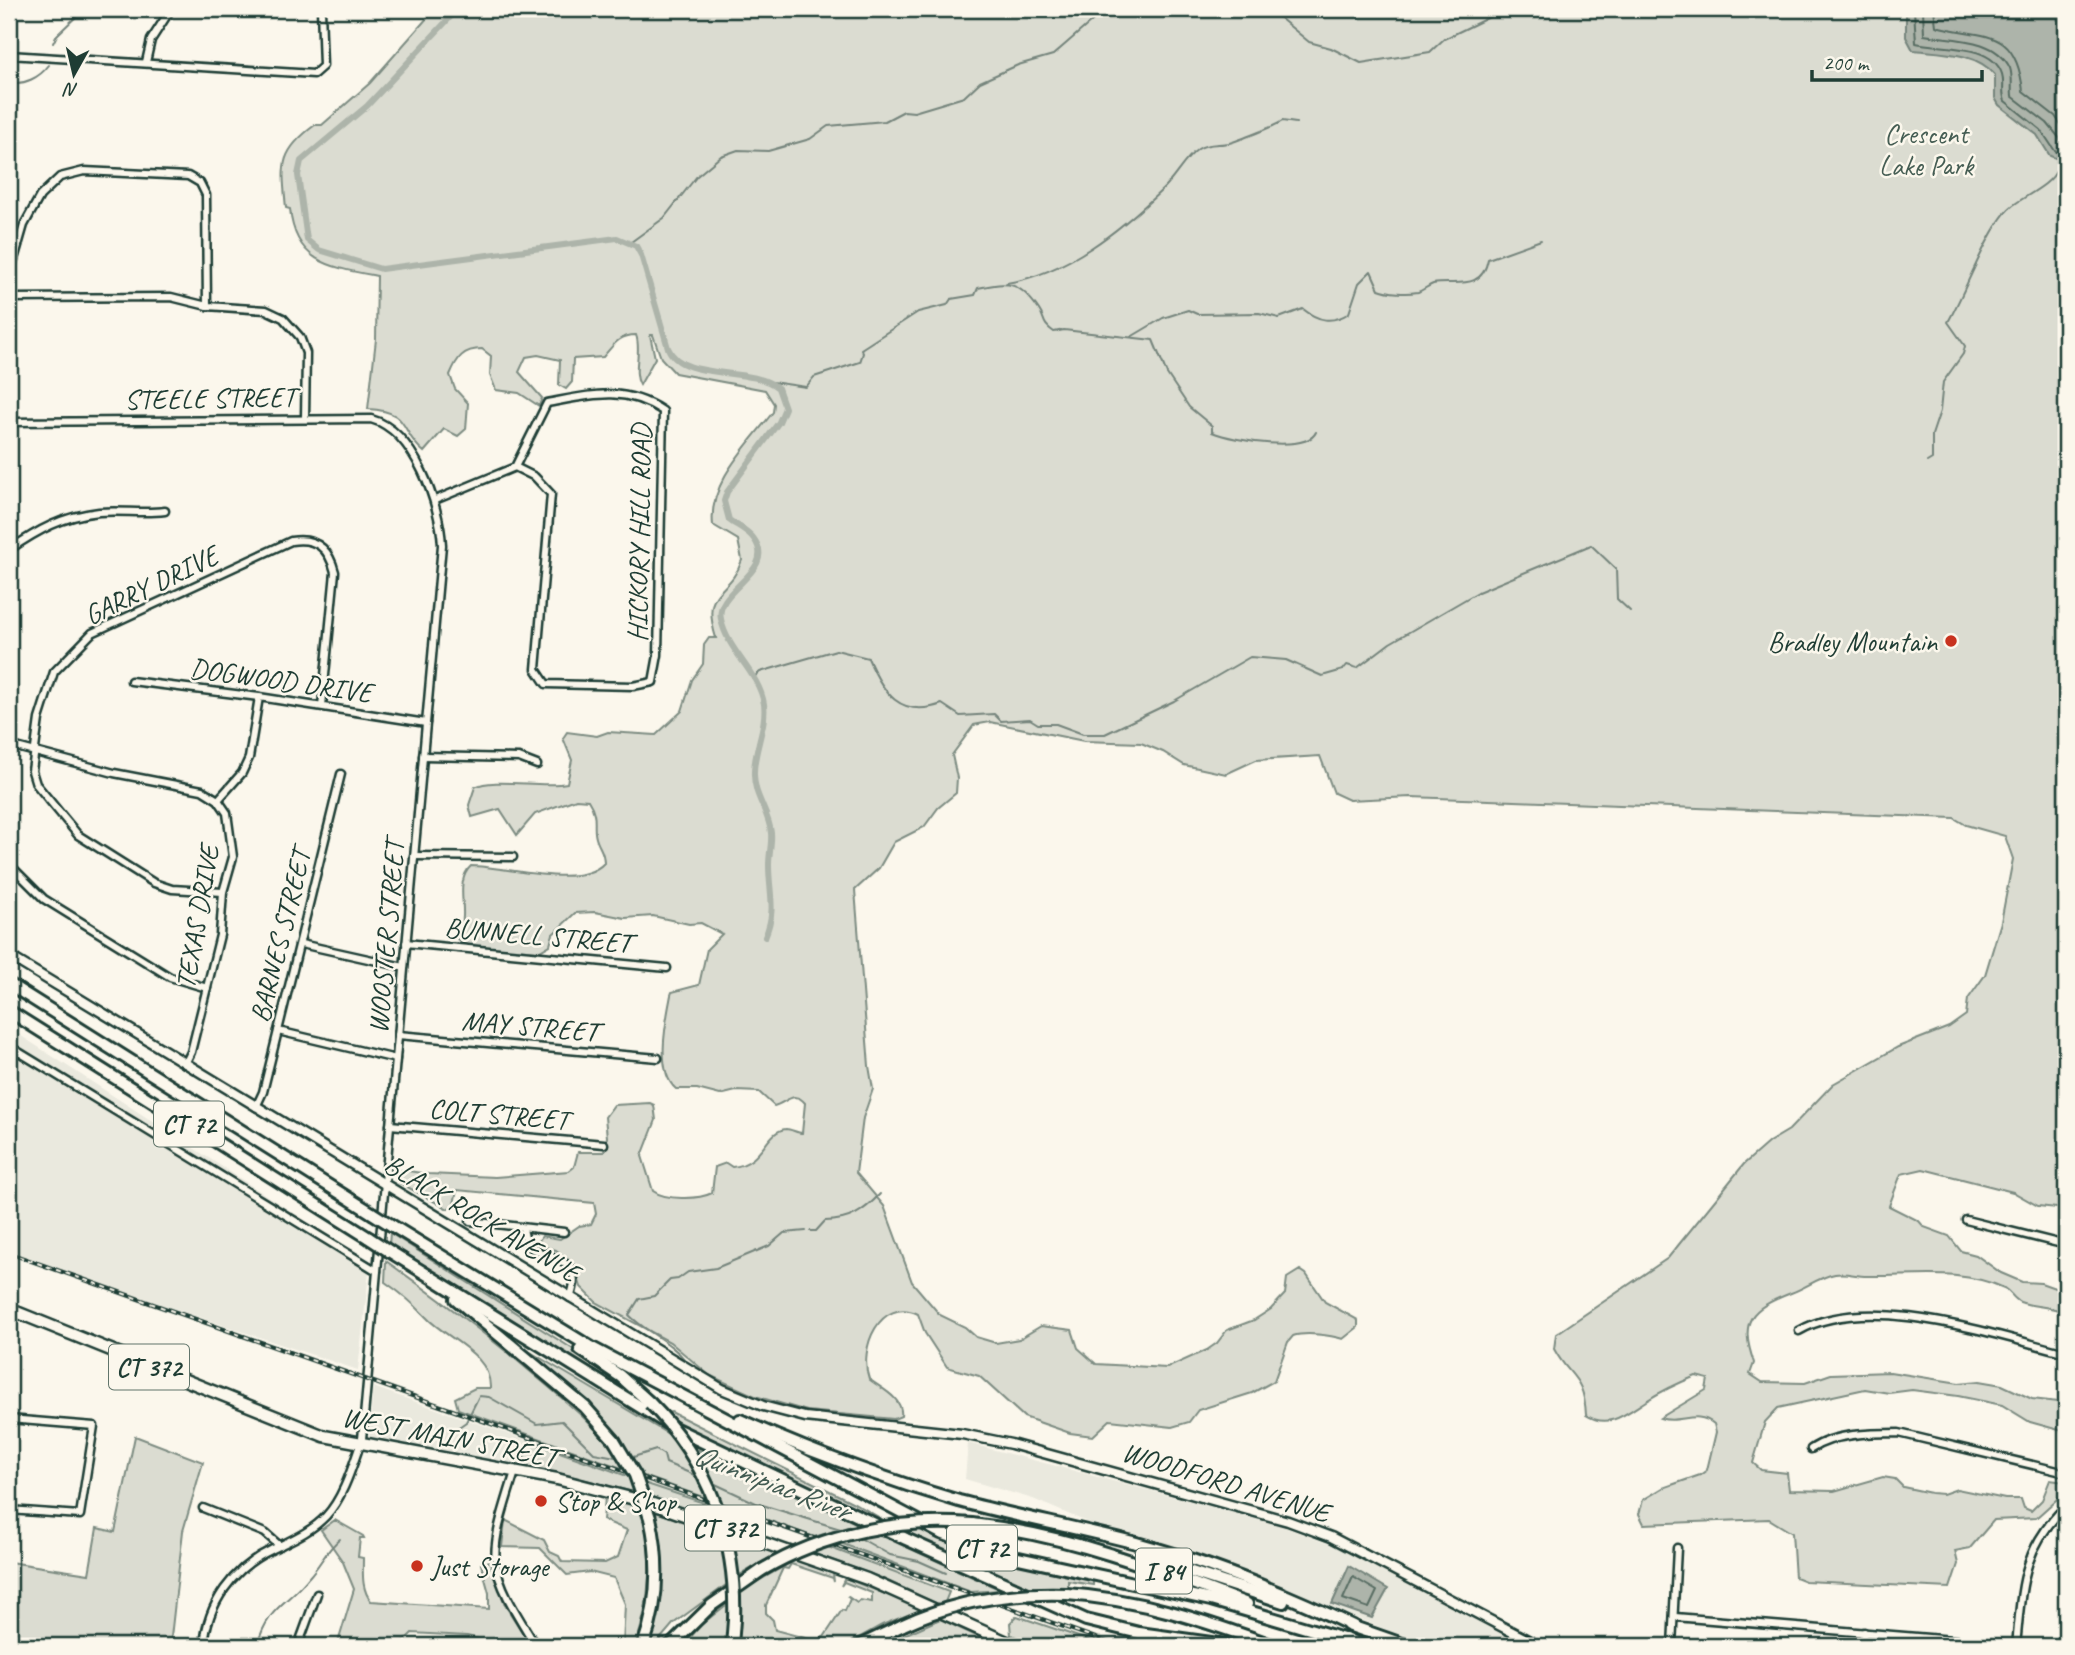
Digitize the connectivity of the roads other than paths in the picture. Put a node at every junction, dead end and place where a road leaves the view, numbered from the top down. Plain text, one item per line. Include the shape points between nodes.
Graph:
1 (171, 9) edge
2 (321, 9) edge
3 (9, 55) edge
4 (146, 62) junction
5 (9, 277) edge
6 (9, 298) edge
7 (207, 306) junction
8 (305, 418) junction
9 (9, 422) edge
10 (404, 441) joint
11 (514, 467) junction
12 (435, 500) junction
13 (165, 511) dead end
14 (9, 550) edge
15 (131, 681) dead end
16 (259, 697) junction
17 (323, 706) junction
18 (426, 723) junction
19 (9, 745) edge
20 (35, 752) junction
21 (423, 755) junction
22 (537, 765) dead end
23 (341, 774) dead end
24 (218, 800) junction
25 (414, 856) junction
26 (513, 857) dead end
27 (9, 864) edge
28 (223, 892) junction
29 (406, 943) junction
30 (301, 944) junction
31 (9, 956) edge
32 (404, 967) junction
33 (667, 968) dead end
34 (9, 984) edge
35 (207, 988) junction
36 (9, 1011) edge
37 (278, 1031) junction
38 (398, 1035) junction
39 (9, 1046) edge
40 (658, 1058) dead end
41 (396, 1059) junction
42 (185, 1063) junction
43 (256, 1107) junction
44 (390, 1125) junction
45 (604, 1144) dead end
46 (385, 1186) junction
47 (1966, 1220) dead end
48 (470, 1221) dead end
49 (523, 1229) junction
50 (564, 1232) dead end
51 (2066, 1245) edge
52 (412, 1265) junction
53 (377, 1271) junction
54 (467, 1273) junction
55 (570, 1298) junction
56 (9, 1309) edge
57 (1800, 1331) dead end
58 (2066, 1353) edge
59 (644, 1376) junction
60 (9, 1419) edge
61 (962, 1434) joint
62 (360, 1444) junction
63 (1811, 1449) dead end
64 (515, 1472) junction
65 (2066, 1473) edge
66 (2066, 1506) edge
67 (203, 1508) dead end
68 (9, 1510) edge
69 (1056, 1538) junction
70 (280, 1546) junction
71 (1677, 1548) dead end
72 (317, 1594) dead end
73 (1675, 1617) junction
74 (1353, 1626) junction
75 (1864, 1633) junction
76 (1350, 1641) junction
77 (204, 1646) edge
78 (298, 1646) edge
79 (536, 1646) edge
80 (643, 1646) edge
81 (670, 1646) edge
82 (732, 1646) edge
83 (859, 1646) edge
84 (1016, 1646) edge
85 (1233, 1646) edge
86 (1274, 1646) edge
87 (1365, 1646) edge
88 (1408, 1646) edge
89 (1539, 1646) edge
90 (1672, 1646) edge
91 (1862, 1646) edge
92 (2016, 1646) edge
93 (2025, 1646) edge

1 - 4 street via 151,40
2 - 4 street via 323,66 314,74
3 - 4 street
5 - 7 street via 24,225 40,196 60,177 84,171 188,176 200,183 206,195
6 - 7 street via 171,297
7 - 8 street via 266,310 293,326 306,353
8 - 9 street, STEELE STREET
8 - 10 street, STEELE STREET via 372,419 386,424
10 - 12 street, WOOSTER STREET
11 - 11 street, HICKORY HILL ROAD via 547,404 602,393 642,397 663,411 658,655 653,682 633,686 545,684 536,669 551,494 535,477
11 - 12 street
12 - 18 street, WOOSTER STREET via 442,545
13 - 14 street via 100,512 62,519
15 - 16 street, DOGWOOD DRIVE
16 - 17 street, DOGWOOD DRIVE
16 - 24 street via 248,758 242,773
17 - 18 street, DOGWOOD DRIVE
17 - 20 street, GARRY DRIVE via 335,572 332,557 321,545 306,539 291,541 92,632 54,672 39,719
18 - 21 street, WOOSTER STREET
19 - 20 street
20 - 24 street via 114,773 179,783
20 - 28 street, GARRY DRIVE via 32,771 36,784 78,835 154,883 172,889
21 - 22 street via 519,758
21 - 25 street, WOOSTER STREET
23 - 30 street, BARNES STREET
24 - 28 street, TEXAS DRIVE via 232,832 233,857
25 - 26 street
25 - 29 street, WOOSTER STREET
27 - 35 street via 55,906 170,977
28 - 35 street, TEXAS DRIVE via 220,935
29 - 32 street, WOOSTER STREET
29 - 33 street, BUNNELL STREET
30 - 32 street
30 - 37 street, BARNES STREET
31 - 42 street, BLACK ROCK AVENUE
32 - 38 street, WOOSTER STREET
34 - 54 highway, CT 72, bridge
35 - 42 street, TEXAS DRIVE
36 - 52 highway, CT 72, bridge
37 - 41 street
37 - 43 street, BARNES STREET
38 - 40 street, MAY STREET
38 - 41 street, WOOSTER STREET
39 - 53 street
41 - 44 street, WOOSTER STREET
42 - 43 street, BLACK ROCK AVENUE
43 - 46 street, BLACK ROCK AVENUE
44 - 45 street, COLT STREET
44 - 46 street, WOOSTER STREET
46 - 53 street, WOOSTER STREET
46 - 55 street, BLACK ROCK AVENUE
47 - 51 street
48 - 49 street
49 - 50 street
49 - 55 street via 527,1246 555,1256 568,1267 574,1284
52 - 80 highway, bridge via 584,1407 614,1440 635,1475 650,1518 655,1552 656,1590
52 - 85 highway, CT 72 via 676,1429 968,1568 1093,1622
53 - 62 street, WOOSTER STREET
54 - 59 highway, CT 72
54 - 82 highway, bridge via 490,1293 607,1367 650,1403 687,1447 716,1503 731,1559
55 - 61 street, BLACK ROCK AVENUE via 701,1378 763,1406 826,1420
56 - 62 main road, WEST MAIN STREET / CT 372 via 298,1427
57 - 58 street via 1816,1321 1895,1315
59 - 74 highway via 852,1466 973,1504 1175,1555
59 - 76 highway, CT 72 via 961,1541 1021,1559 1211,1600
60 - 68 street via 94,1426 80,1515
61 - 89 street, WOODFORD AVENUE via 1205,1496 1312,1529
62 - 64 main road, WEST MAIN STREET / CT 372
62 - 70 street, WOOSTER STREET via 330,1511 312,1528
63 - 65 street via 1822,1441 1899,1433
64 - 79 street via 495,1537 495,1567 505,1596
64 - 84 main road, WEST MAIN STREET / CT 372 via 650,1503 891,1588
66 - 92 street via 2050,1521 2028,1557
67 - 70 street via 265,1533
69 - 74 highway via 1139,1555
69 - 76 highway, I 84 via 1160,1569
69 - 81 highway, I 84, bridge via 972,1524 924,1522 859,1532 815,1545 762,1570 712,1605
70 - 77 street, WOOSTER STREET via 251,1561 226,1586 210,1617
71 - 73 street
72 - 78 street
73 - 75 street
73 - 90 street
74 - 88 highway
75 - 91 street
75 - 92 street
76 - 87 highway, I 84
83 - 86 highway, I 84, bridge via 903,1625 975,1601 1067,1594 1161,1608
92 - 93 street

